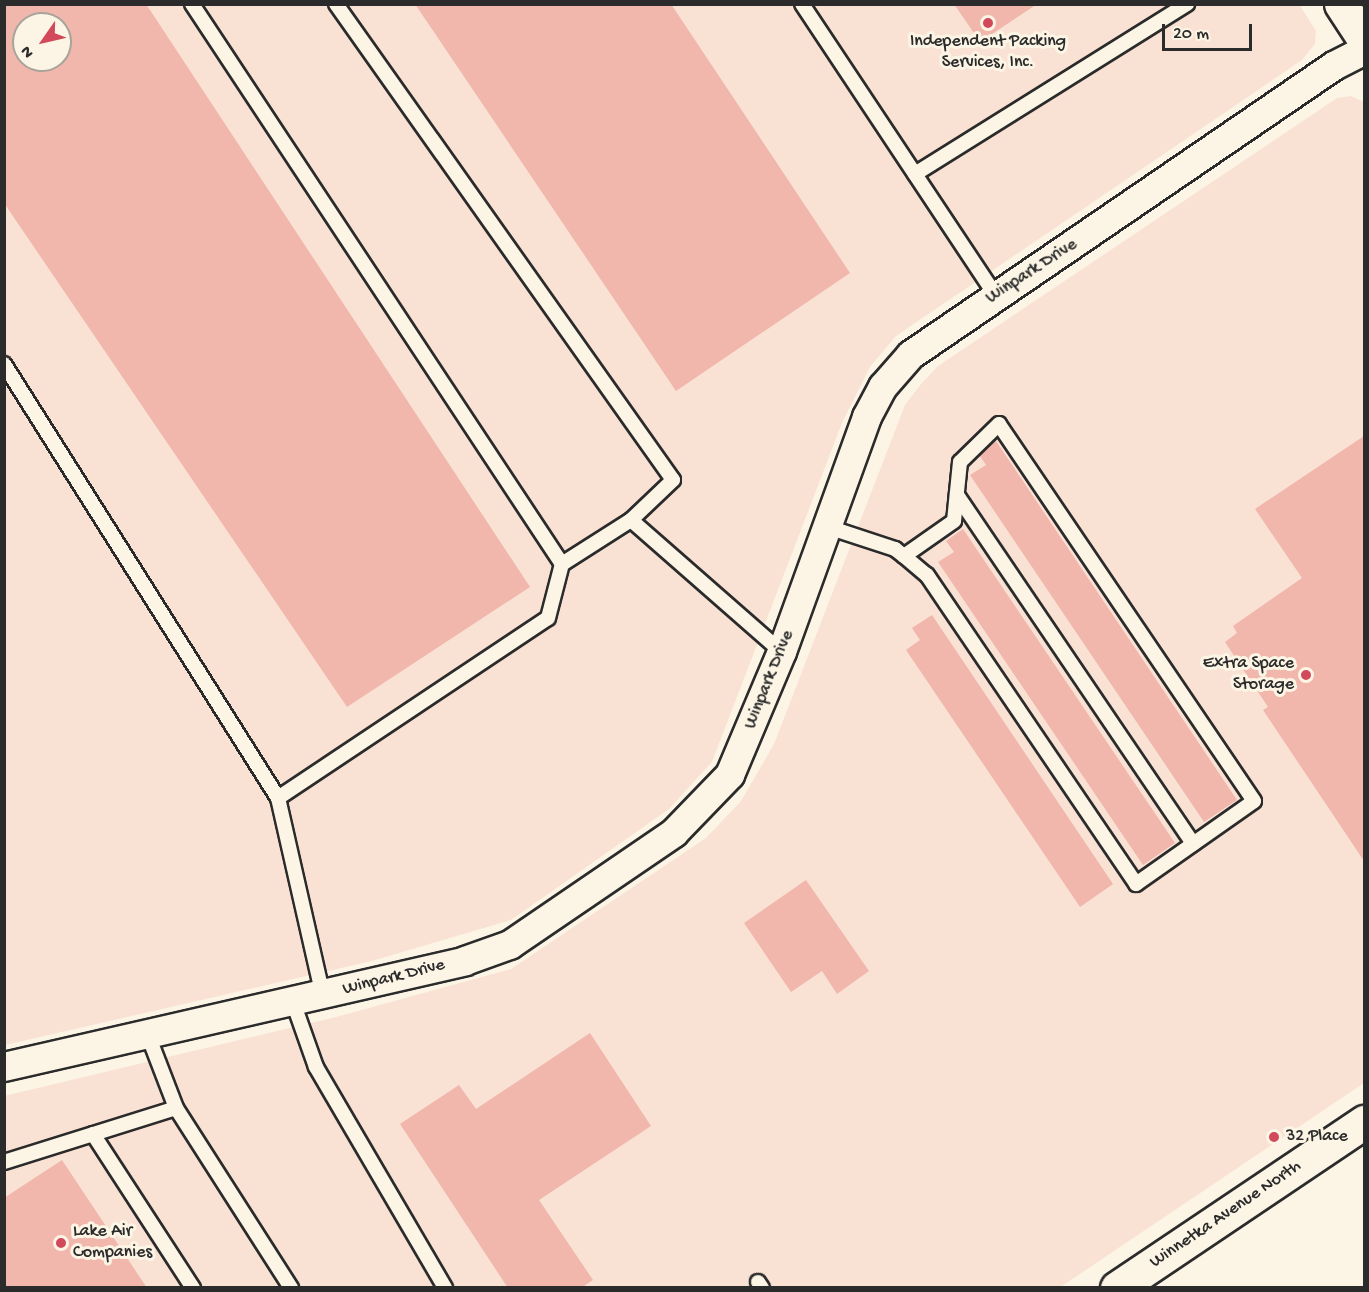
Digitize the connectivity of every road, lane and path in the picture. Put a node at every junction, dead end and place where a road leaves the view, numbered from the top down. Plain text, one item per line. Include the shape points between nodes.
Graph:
1 (192, 4) edge
2 (336, 4) edge
3 (802, 4) edge
4 (1187, 4) edge
5 (1341, 4) edge
6 (1365, 39) edge
7 (1365, 51) edge
8 (915, 174) junction
9 (996, 296) junction
10 (4, 364) edge
11 (957, 495) junction
12 (631, 520) junction
13 (828, 527) junction
14 (904, 556) junction
15 (562, 564) junction
16 (782, 652) junction
17 (278, 798) junction
18 (1193, 844) junction
19 (323, 996) junction
20 (293, 1002) junction
21 (148, 1035) junction
22 (4, 1067) edge
23 (176, 1108) junction
24 (1364, 1124) edge
25 (93, 1134) junction
26 (4, 1162) edge
27 (193, 1287) edge
28 (291, 1287) edge
29 (445, 1287) edge
30 (1117, 1287) edge

1 - 15 lane
2 - 12 lane via 673,480
3 - 8 lane
4 - 8 lane
5 - 6 main road
7 - 9 street, Winpark Drive via 1334,66
8 - 9 lane
9 - 13 street, Winpark Drive via 911,355 883,387 867,417
10 - 17 lane
11 - 14 lane via 954,521
11 - 18 lane
11 - 18 lane via 960,462 999,424 1254,801
12 - 15 lane
12 - 16 lane
13 - 14 lane via 895,549
13 - 16 street, Winpark Drive
14 - 18 lane via 927,575 1136,884
15 - 17 lane via 548,618
16 - 19 street, Winpark Drive via 730,775 674,833 510,945 465,961
17 - 19 lane
19 - 20 street, Winpark Drive
20 - 21 street, Winpark Drive
20 - 29 lane via 316,1067
21 - 22 street, Winpark Drive
21 - 23 lane
23 - 25 lane
23 - 28 lane
24 - 30 main road, Winnetka Avenue North
25 - 26 lane
25 - 27 lane

